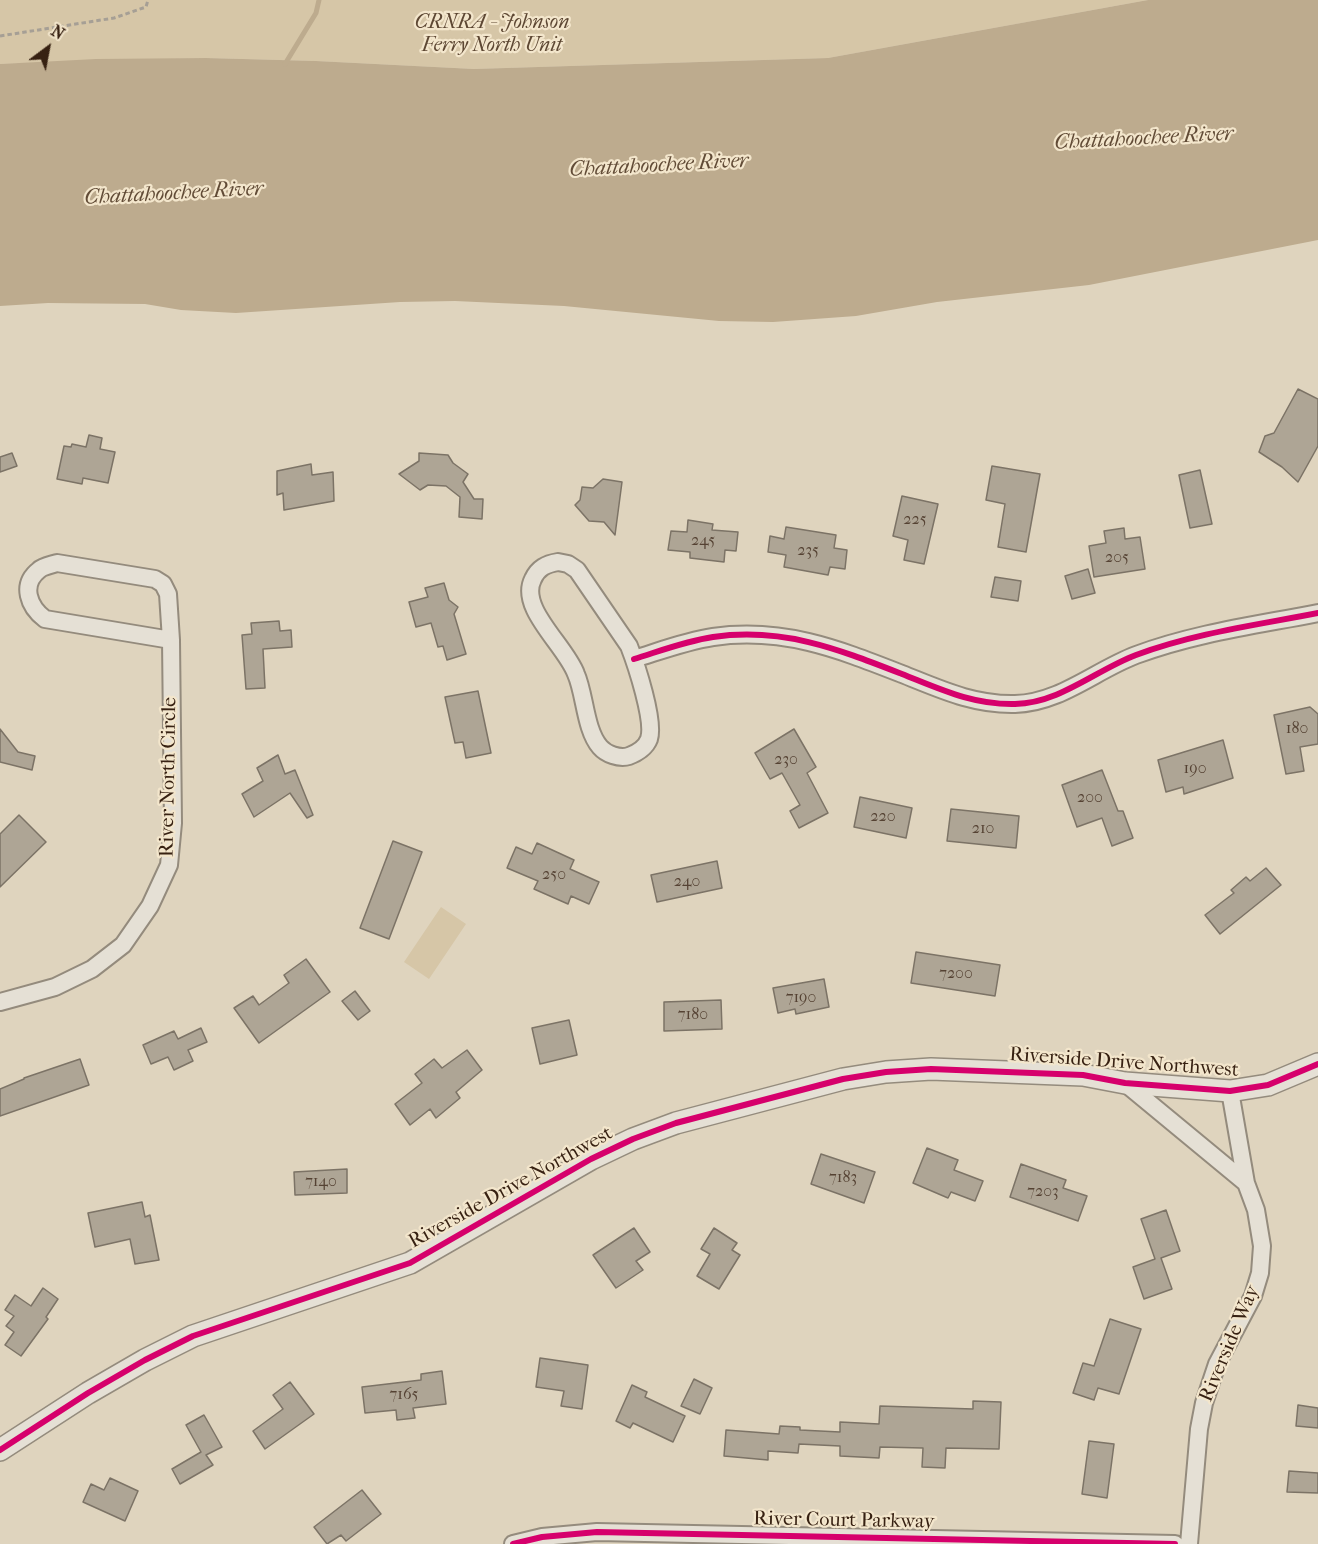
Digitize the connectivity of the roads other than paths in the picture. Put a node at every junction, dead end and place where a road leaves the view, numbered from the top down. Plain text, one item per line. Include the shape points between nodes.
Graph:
1 (1318, 614) edge
2 (171, 640) junction
3 (634, 659) junction
4 (0, 1002) edge
5 (1318, 1064) edge
6 (1125, 1083) junction
7 (1230, 1091) junction
8 (1246, 1183) junction
9 (0, 1450) edge
10 (513, 1544) edge
11 (1175, 1544) edge
12 (1189, 1544) edge

1 - 3 street via 1189,637 1134,656 1055,696 1019,704 969,700 834,648 780,636 713,637
2 - 2 street, River North Circle via 45,619 30,604 30,582 39,569 57,563 155,579 168,594
2 - 4 street, River North Circle via 173,823 169,865 150,906 123,945 92,969 55,987
3 - 3 street via 577,570 558,562 536,572 529,586 530,602 576,672 594,738 613,756 627,757 649,739 650,721
5 - 7 street, Riverside Drive Northwest via 1268,1085
6 - 7 street, Riverside Drive Northwest
6 - 8 street
6 - 9 street, Riverside Drive Northwest via 1083,1075 1019,1072 886,1072 843,1079 676,1123 591,1159 410,1263 193,1336 88,1393
7 - 8 street, Riverside Way
8 - 12 street, Riverside Way via 1256,1210 1262,1246 1260,1273 1253,1296 1217,1364 1204,1403
10 - 11 street, River Court Parkway via 597,1532

